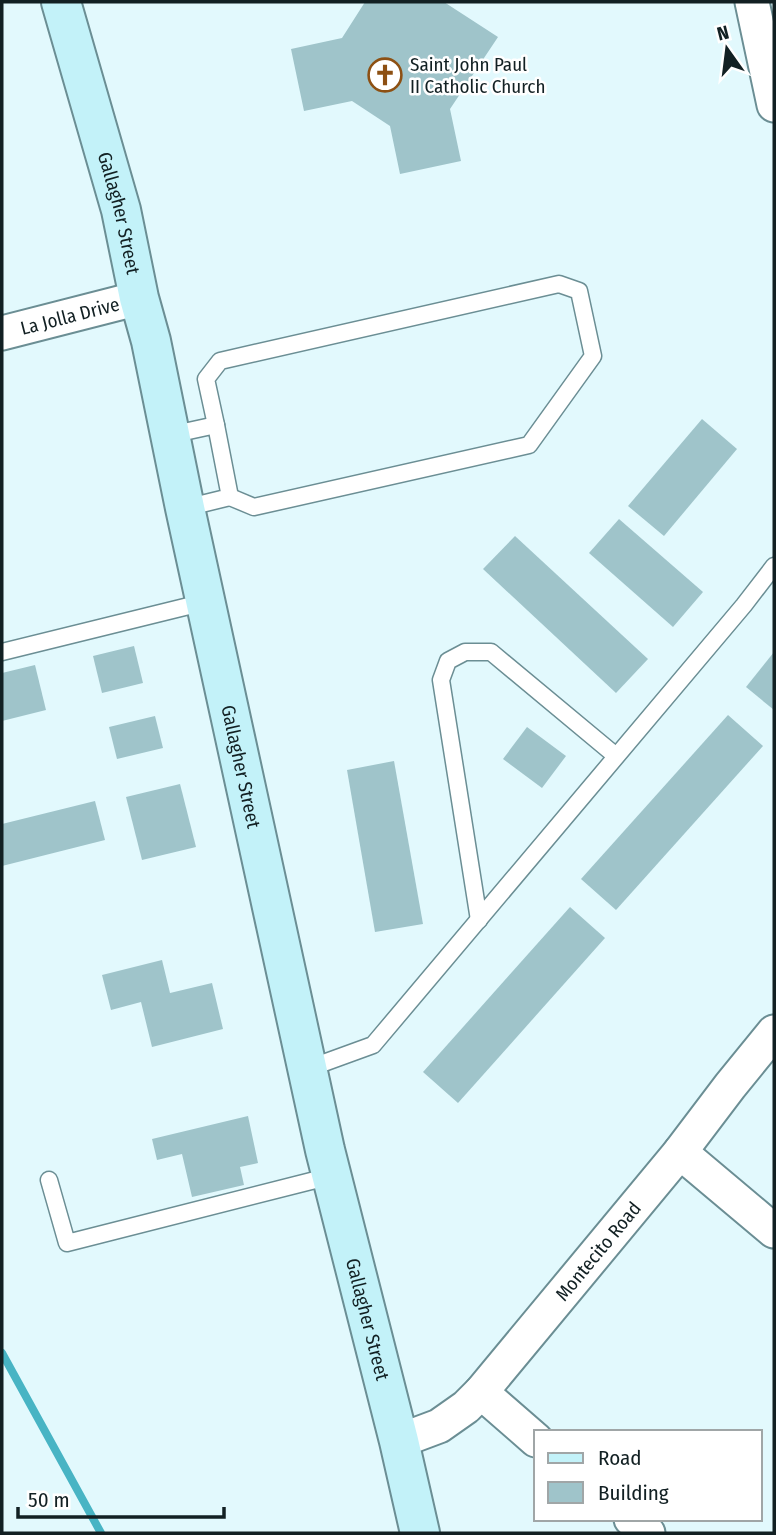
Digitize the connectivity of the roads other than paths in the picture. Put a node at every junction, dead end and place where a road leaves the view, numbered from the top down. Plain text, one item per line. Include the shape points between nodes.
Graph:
1 (61, 2) edge
2 (752, 2) edge
3 (774, 105) edge
4 (139, 298) junction
5 (2, 333) edge
6 (216, 425) junction
7 (170, 435) junction
8 (230, 498) junction
9 (185, 508) junction
10 (774, 566) edge
11 (205, 602) junction
12 (2, 652) edge
13 (616, 756) junction
14 (479, 920) junction
15 (774, 1032) edge
16 (307, 1069) junction
17 (680, 1152) junction
18 (331, 1177) junction
19 (49, 1180) dead end
20 (774, 1231) edge
21 (481, 1392) junction
22 (534, 1438) edge
23 (399, 1441) junction
24 (633, 1521) edge
25 (420, 1533) edge
26 (648, 1533) edge

1 - 4 street, Gallagher Street via 121,210
2 - 3 street
4 - 5 street, La Jolla Drive
4 - 7 street, Gallagher Street
6 - 7 lane
6 - 8 lane
6 - 8 lane via 206,379 220,361 559,284 579,291 593,356 529,445 254,507
7 - 9 street, Gallagher Street
8 - 9 lane
9 - 11 street, Gallagher Street
10 - 13 lane
11 - 12 lane
11 - 16 street, Gallagher Street
13 - 14 lane
13 - 14 lane via 491,652 465,652 448,661 441,680
14 - 16 lane via 373,1045
15 - 17 street, Montecito Road
16 - 18 street, Gallagher Street
17 - 20 street
17 - 21 street, Montecito Road
18 - 19 lane via 67,1243
18 - 23 street, Gallagher Street
21 - 22 street
21 - 23 street, Montecito Road via 439,1426
23 - 25 street, Gallagher Street
24 - 26 street

